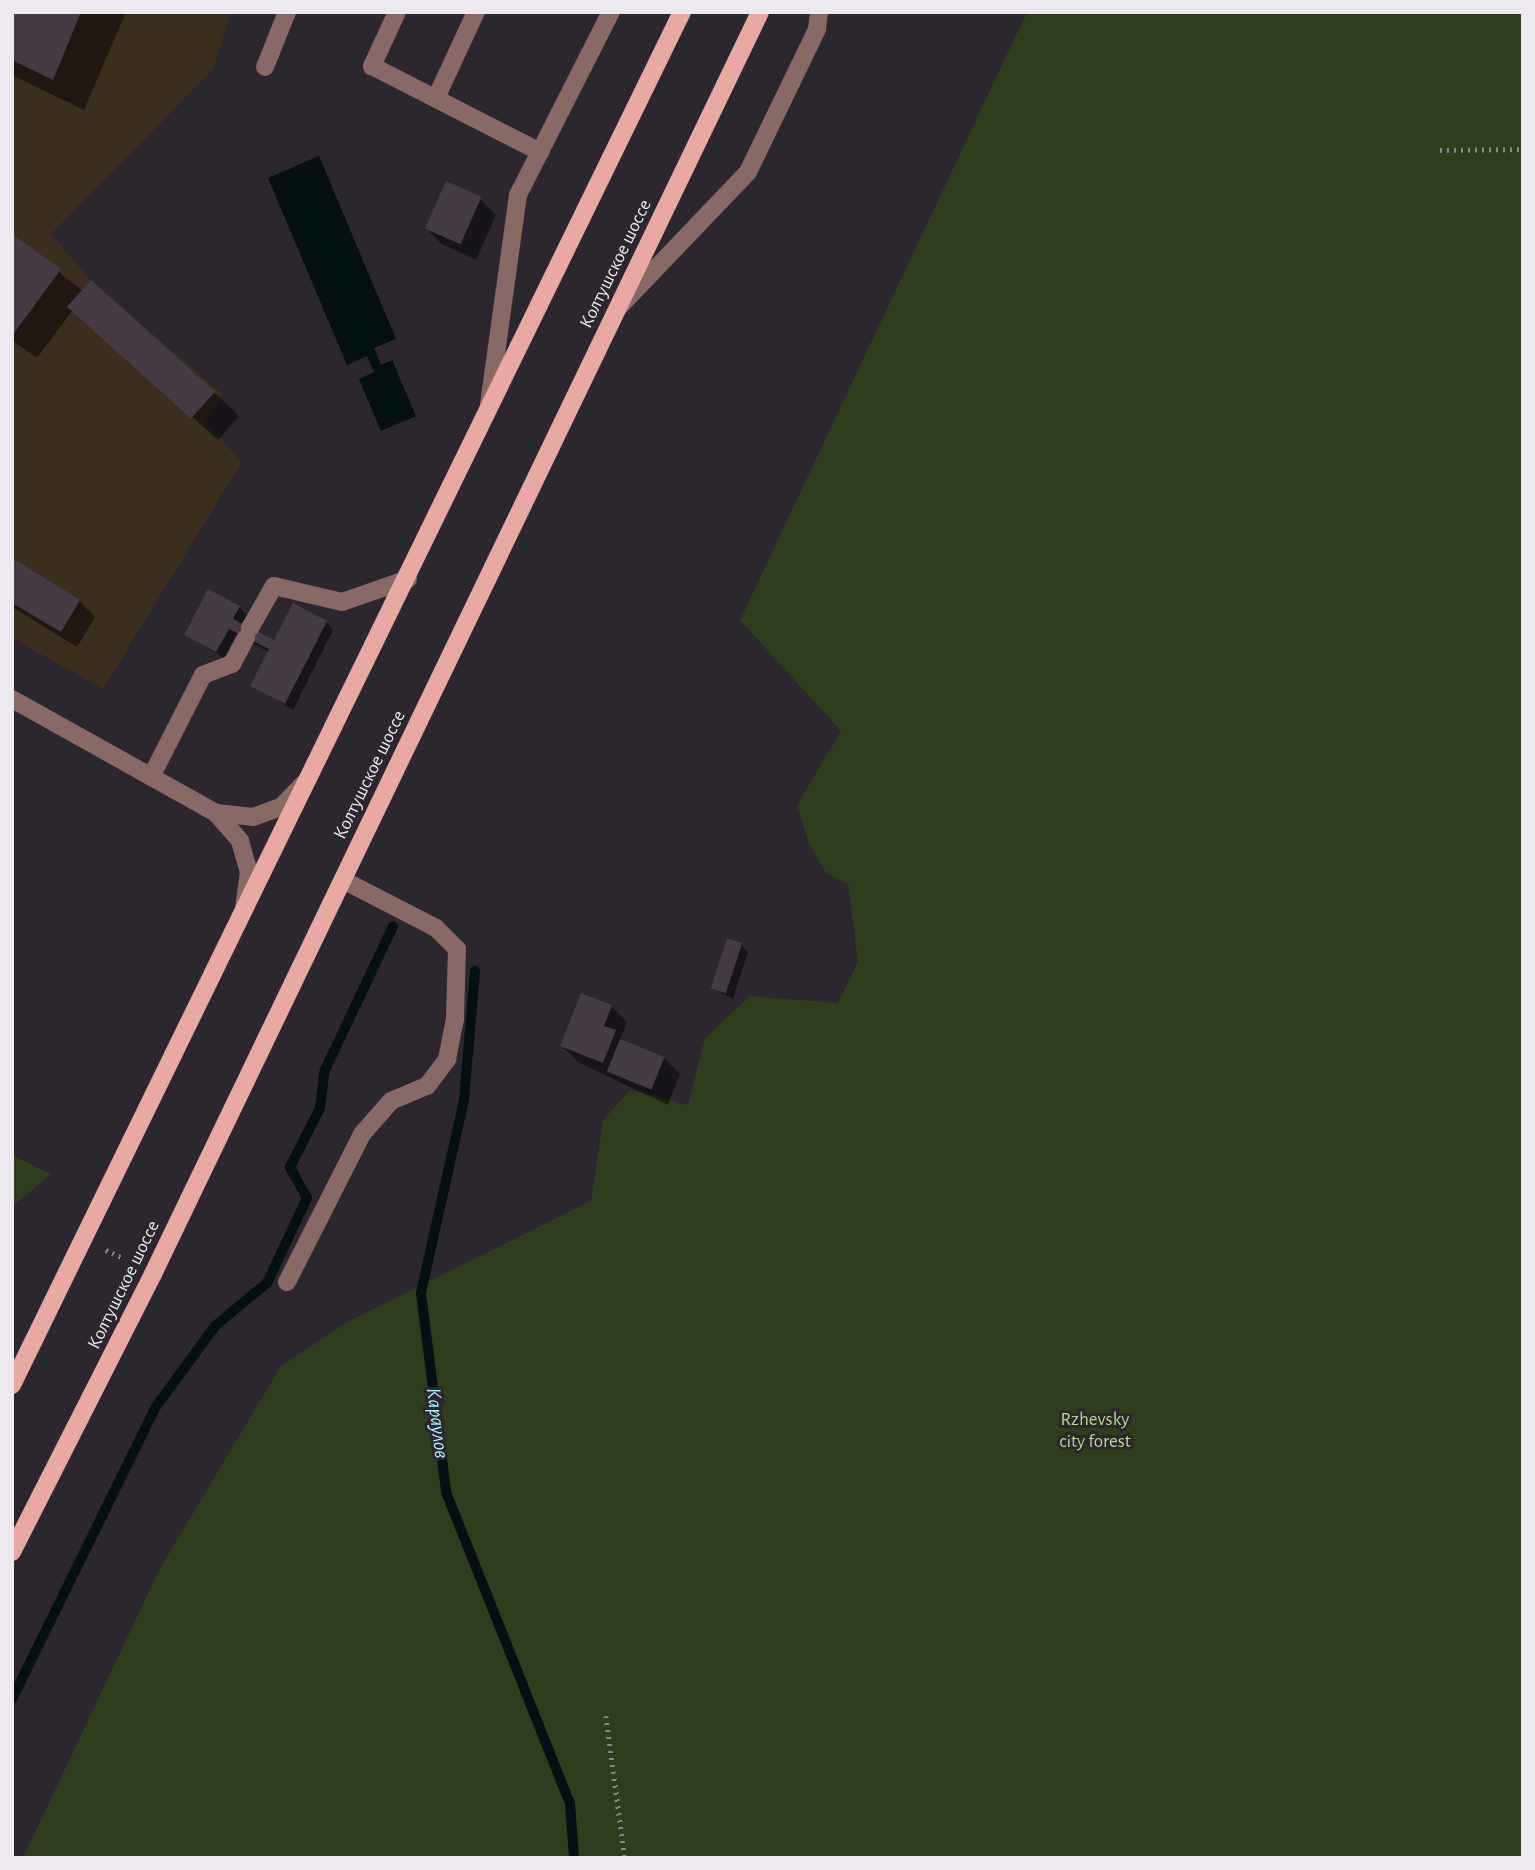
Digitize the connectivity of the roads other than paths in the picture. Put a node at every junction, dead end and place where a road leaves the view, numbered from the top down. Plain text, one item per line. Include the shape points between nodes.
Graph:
1 (287, 12) edge
2 (397, 12) edge
3 (476, 12) edge
4 (611, 12) edge
5 (682, 12) edge
6 (760, 12) edge
7 (819, 12) edge
8 (265, 67) dead end
9 (436, 98) junction
10 (540, 152) junction
11 (618, 309) junction
12 (488, 415) junction
13 (408, 579) junction
14 (12, 699) edge
15 (315, 771) junction
16 (151, 777) junction
17 (216, 813) junction
18 (343, 880) junction
19 (242, 919) junction
20 (287, 1282) dead end
21 (12, 1385) edge
22 (12, 1552) edge

1 - 8 street
2 - 9 street via 372,66
3 - 9 street
4 - 10 street
5 - 12 main road
6 - 11 main road, Колтушское шоссе
7 - 11 street via 817,29 748,172
9 - 10 street
10 - 12 street via 518,195
11 - 18 main road, Колтушское шоссе
12 - 13 main road
13 - 15 main road
13 - 16 street via 342,602 274,586 232,664 203,675
14 - 16 street
15 - 17 street via 281,807 253,817
15 - 19 main road
16 - 17 street
17 - 19 street via 240,841 250,872
18 - 20 street via 436,928 457,949 454,1019 447,1059 427,1086 391,1101 362,1134
18 - 22 main road, Колтушское шоссе via 153,1274
19 - 21 main road

